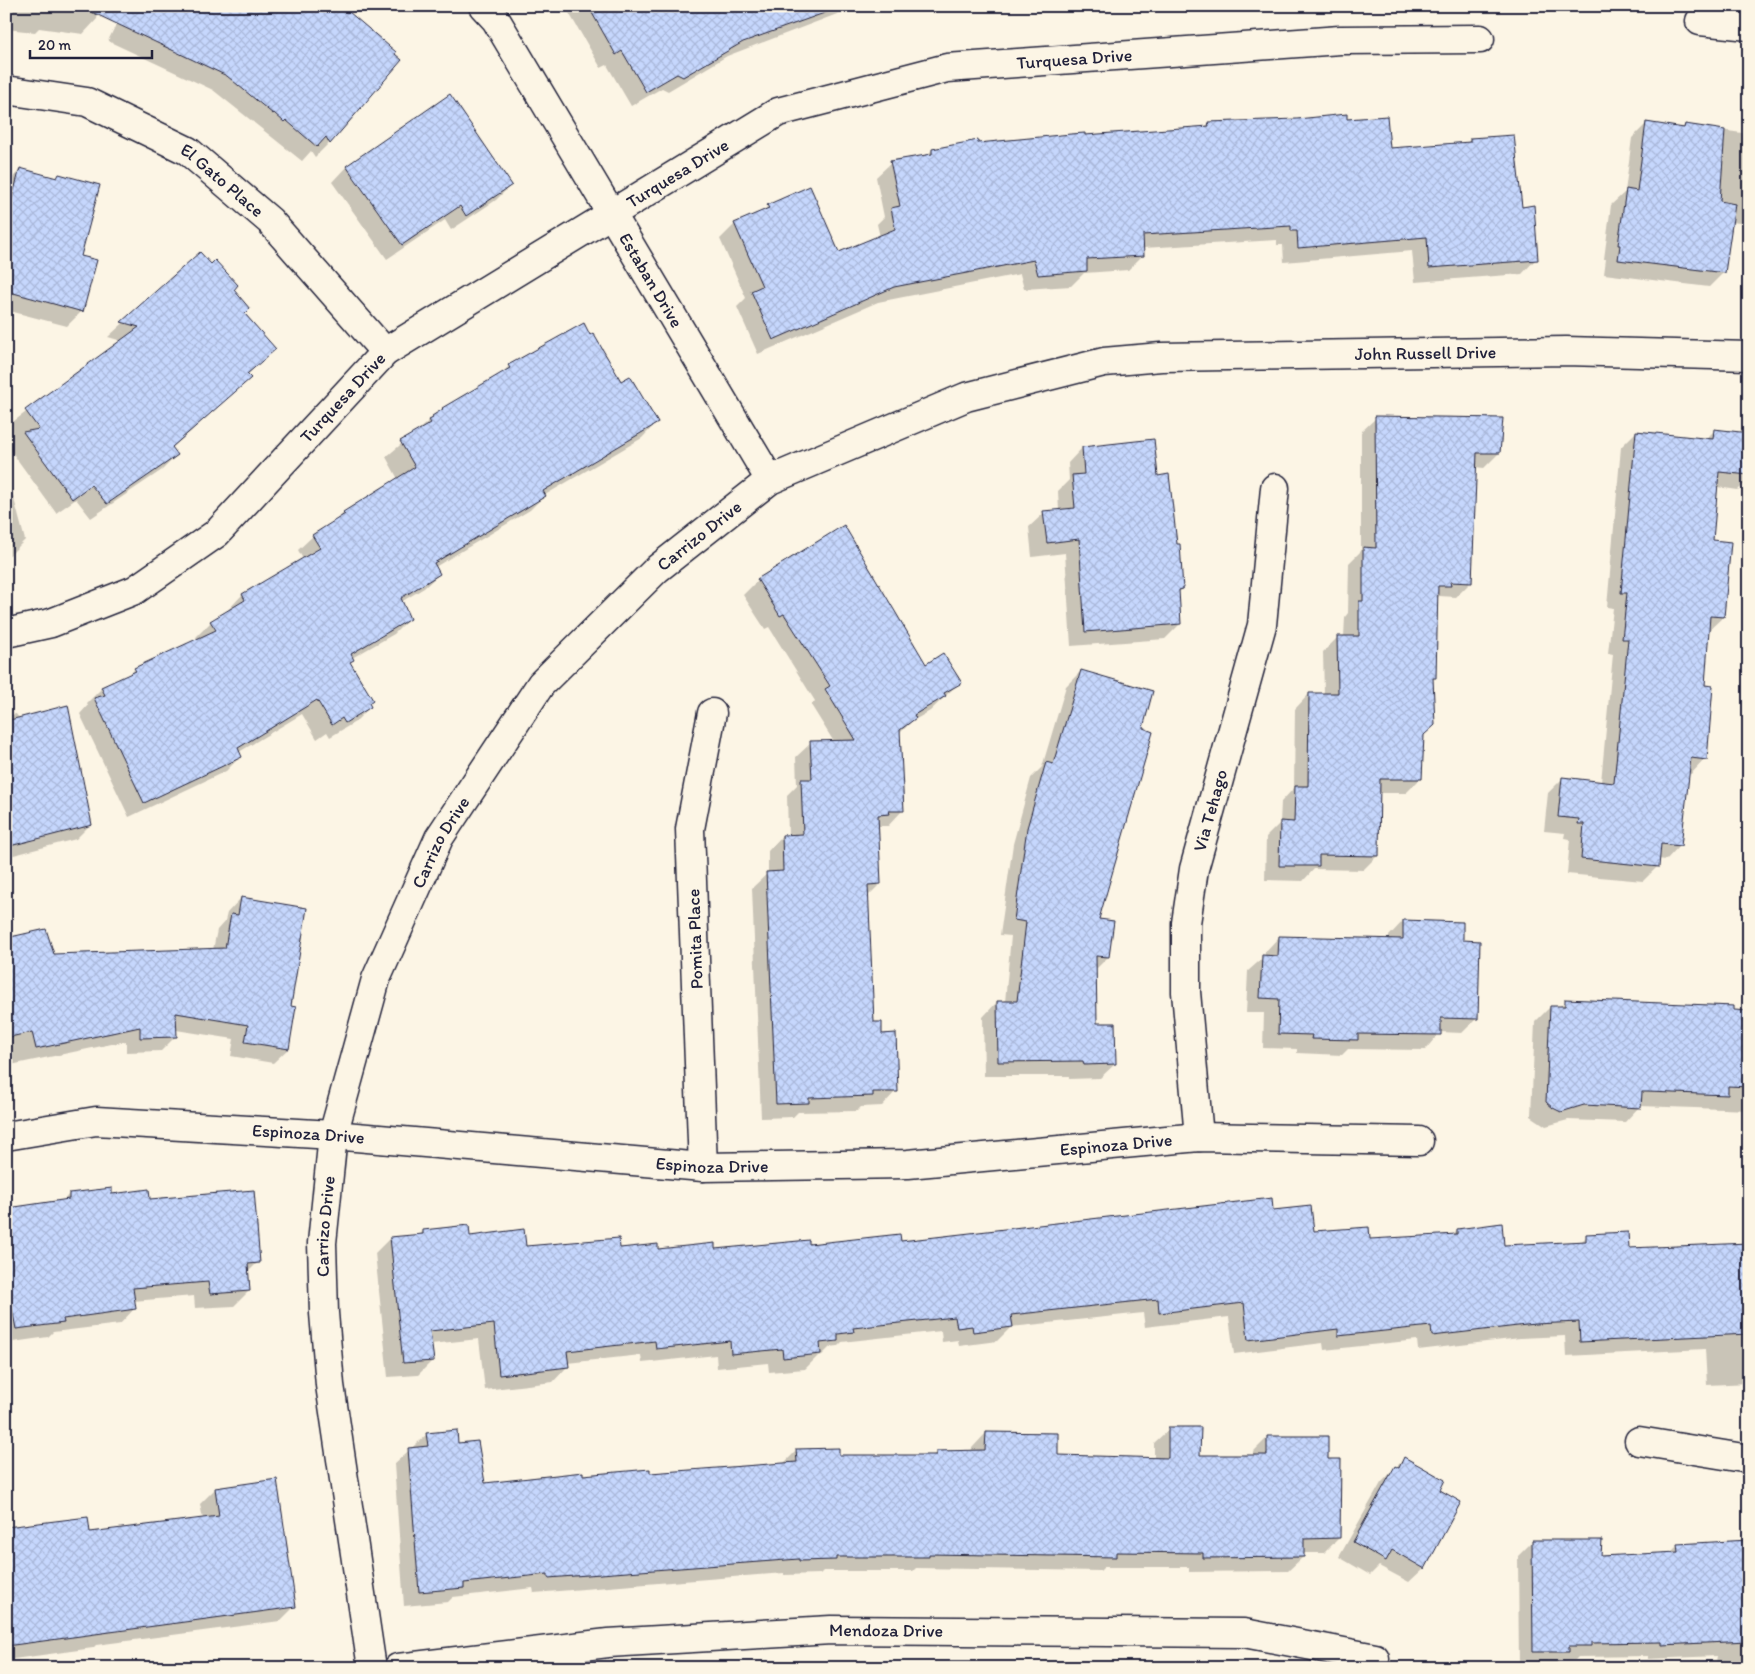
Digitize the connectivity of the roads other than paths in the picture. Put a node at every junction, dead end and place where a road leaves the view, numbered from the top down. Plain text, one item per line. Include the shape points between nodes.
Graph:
1 (482, 6) edge
2 (1700, 21) dead end
3 (1749, 26) edge
4 (1480, 39) dead end
5 (6, 90) edge
6 (613, 213) junction
7 (385, 352) junction
8 (1749, 356) edge
9 (1104, 362) joint
10 (770, 480) junction
11 (1275, 488) dead end
12 (6, 633) edge
13 (712, 713) dead end
14 (6, 1136) edge
15 (333, 1136) junction
16 (1199, 1137) junction
17 (1419, 1141) dead end
18 (704, 1167) junction
19 (1638, 1441) dead end
20 (1749, 1459) edge
21 (1375, 1658) dead end
22 (372, 1668) edge
23 (398, 1668) edge

1 - 6 street, Estaban Drive via 496,20
2 - 3 street
4 - 6 street, Turquesa Drive via 1340,40 947,68 778,112
5 - 7 street, El Gato Place via 87,102 188,151 270,221
6 - 7 street, Turquesa Drive
6 - 10 street, Estaban Drive
7 - 12 street, Turquesa Drive via 217,533 135,590 51,623
8 - 9 street, John Russell Drive via 1566,351 1171,357
9 - 10 street, Carrizo Drive via 966,397
10 - 15 street, Carrizo Drive via 657,569 536,692 439,838 376,979
11 - 16 street, Via Tehago via 1262,625 1194,870 1186,923 1186,992
13 - 18 street, Pomita Place via 690,829
14 - 15 street, Espinoza Drive via 96,1121
15 - 18 street, Espinoza Drive
15 - 22 street, Carrizo Drive via 322,1243 324,1314 330,1385
16 - 17 street, Espinoza Drive
16 - 18 street, Espinoza Drive via 908,1164
19 - 20 street
21 - 23 street, Mendoza Drive via 1244,1633 831,1630 608,1643

